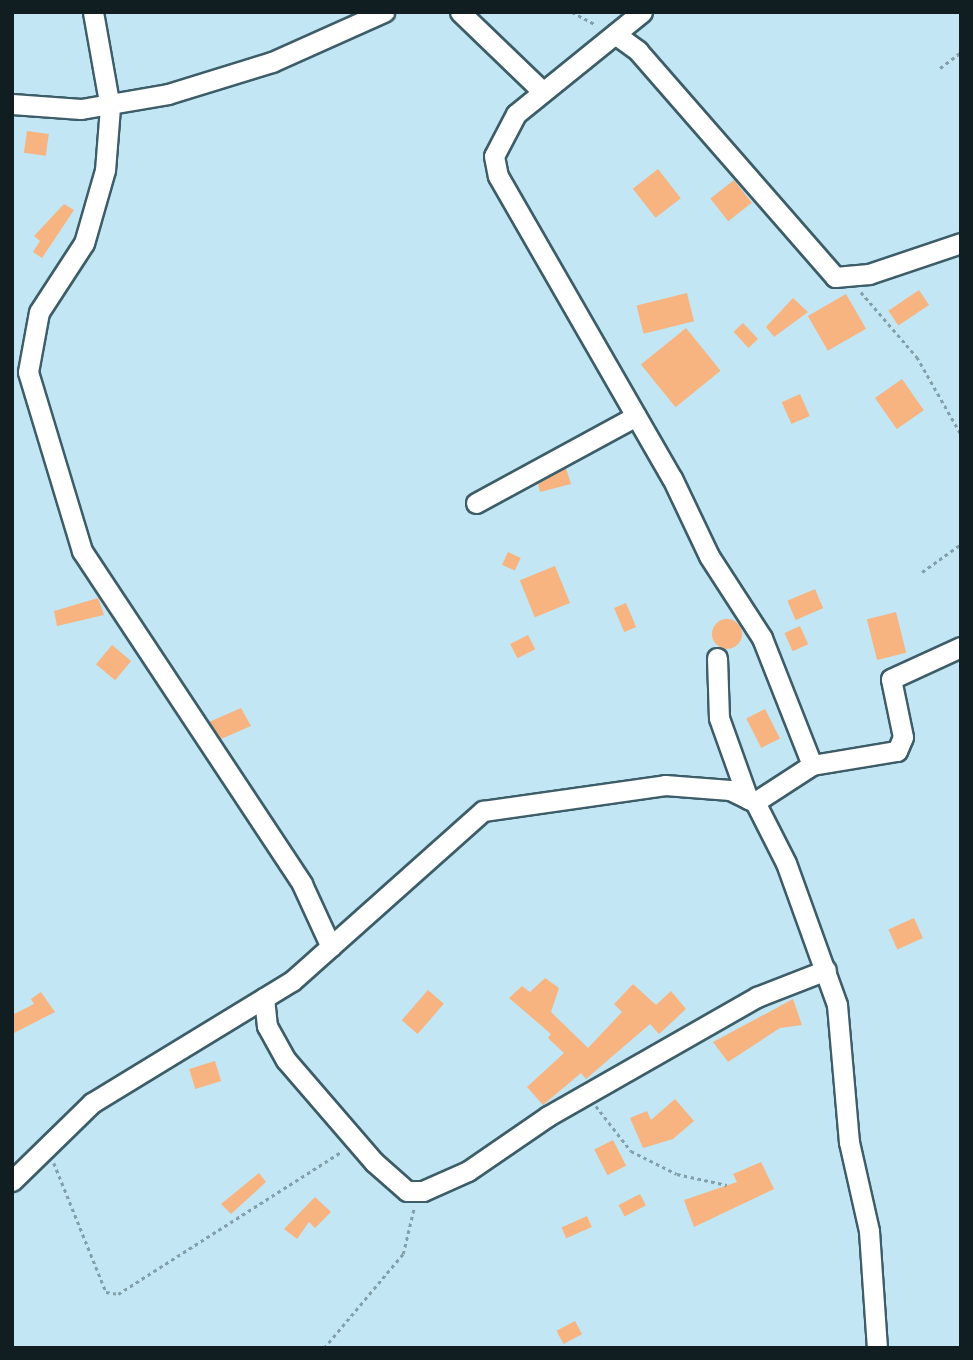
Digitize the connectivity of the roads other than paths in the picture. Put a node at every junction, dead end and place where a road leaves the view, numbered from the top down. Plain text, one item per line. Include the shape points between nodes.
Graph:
1 (93, 12) edge
2 (384, 12) edge
3 (460, 12) edge
4 (642, 12) edge
5 (615, 34) junction
6 (542, 91) junction
7 (12, 104) edge
8 (110, 107) junction
9 (961, 243) edge
10 (20, 374) edge
11 (636, 416) junction
12 (476, 503) dead end
13 (961, 647) edge
14 (717, 657) dead end
15 (812, 765) junction
16 (751, 800) junction
17 (331, 947) junction
18 (826, 970) junction
19 (264, 998) junction
20 (12, 1181) edge
21 (877, 1348) edge

1 - 8 street
2 - 8 street via 272,62
3 - 6 street
4 - 5 street
5 - 6 street
5 - 9 street via 654,68 835,277 853,278
6 - 11 street via 501,134 494,156 498,176
7 - 8 street
8 - 10 street via 94,219 39,312
10 - 17 street via 82,551 302,884
11 - 12 street
11 - 15 street via 709,556 762,638
13 - 15 street via 891,678 903,737 897,751
14 - 16 street via 719,718
15 - 16 street
16 - 17 street via 730,790 665,785 482,811
16 - 18 street via 786,863
17 - 19 street
18 - 19 street via 757,997 468,1171 439,1186 407,1191 355,1142 286,1060 267,1026
18 - 21 street via 844,1036 849,1142 869,1231
19 - 20 street via 144,1067 47,1144

